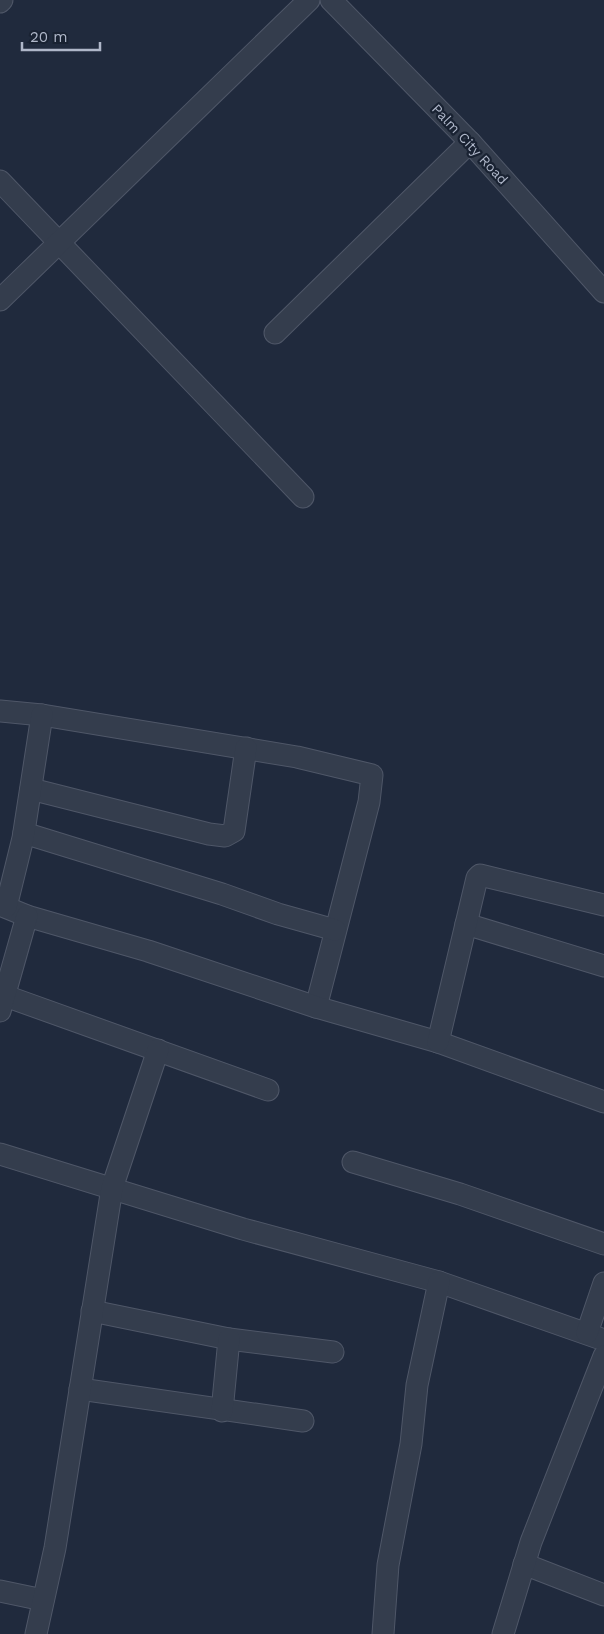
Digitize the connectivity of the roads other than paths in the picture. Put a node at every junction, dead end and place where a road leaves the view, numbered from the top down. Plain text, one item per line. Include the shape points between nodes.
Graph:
1 (309, 0) edge
2 (331, 0) edge
3 (470, 142) junction
4 (0, 181) edge
5 (59, 243) junction
6 (604, 292) edge
7 (0, 300) edge
8 (275, 333) dead end
9 (303, 497) dead end
10 (0, 711) edge
11 (42, 715) junction
12 (246, 748) junction
13 (31, 789) junction
14 (24, 833) junction
15 (604, 905) edge
16 (3, 906) edge
17 (27, 916) junction
18 (466, 924) junction
19 (335, 930) junction
20 (604, 966) edge
21 (1, 1000) edge
22 (316, 1007) junction
23 (438, 1042) junction
24 (158, 1050) junction
25 (268, 1090) dead end
26 (604, 1102) edge
27 (0, 1154) edge
28 (353, 1162) dead end
29 (112, 1188) junction
30 (604, 1244) edge
31 (439, 1282) junction
32 (604, 1283) edge
33 (92, 1311) junction
34 (595, 1337) edge
35 (229, 1339) junction
36 (333, 1352) dead end
37 (604, 1356) edge
38 (80, 1389) junction
39 (222, 1412) junction
40 (303, 1421) dead end
41 (524, 1564) junction
42 (0, 1591) edge
43 (604, 1595) edge
44 (43, 1600) junction
45 (36, 1634) edge
46 (383, 1634) edge
47 (503, 1634) edge

1 - 5 street
2 - 3 street, Palm City Road
3 - 6 street, Palm City Road
3 - 8 street
4 - 5 street
5 - 7 street
5 - 9 street
10 - 11 street
11 - 12 street
11 - 13 street
12 - 13 street via 234,831 225,836
12 - 19 street via 372,775 369,802
13 - 14 street
14 - 16 street
14 - 19 street
15 - 18 street via 483,875 477,878
16 - 17 street
17 - 21 street
17 - 22 street via 148,951
18 - 20 street
18 - 23 street
19 - 22 street
21 - 24 street
22 - 23 street
23 - 26 street
24 - 25 street
24 - 29 street
27 - 29 street
28 - 30 street via 460,1194
29 - 31 street via 243,1229
29 - 33 street
31 - 34 street
31 - 46 street via 416,1385 411,1444 388,1565
32 - 34 street
33 - 35 street
33 - 38 street
35 - 36 street
35 - 39 street
37 - 41 street
38 - 39 street
38 - 44 street
39 - 40 street
41 - 43 street
41 - 47 street
42 - 44 street
44 - 45 street

